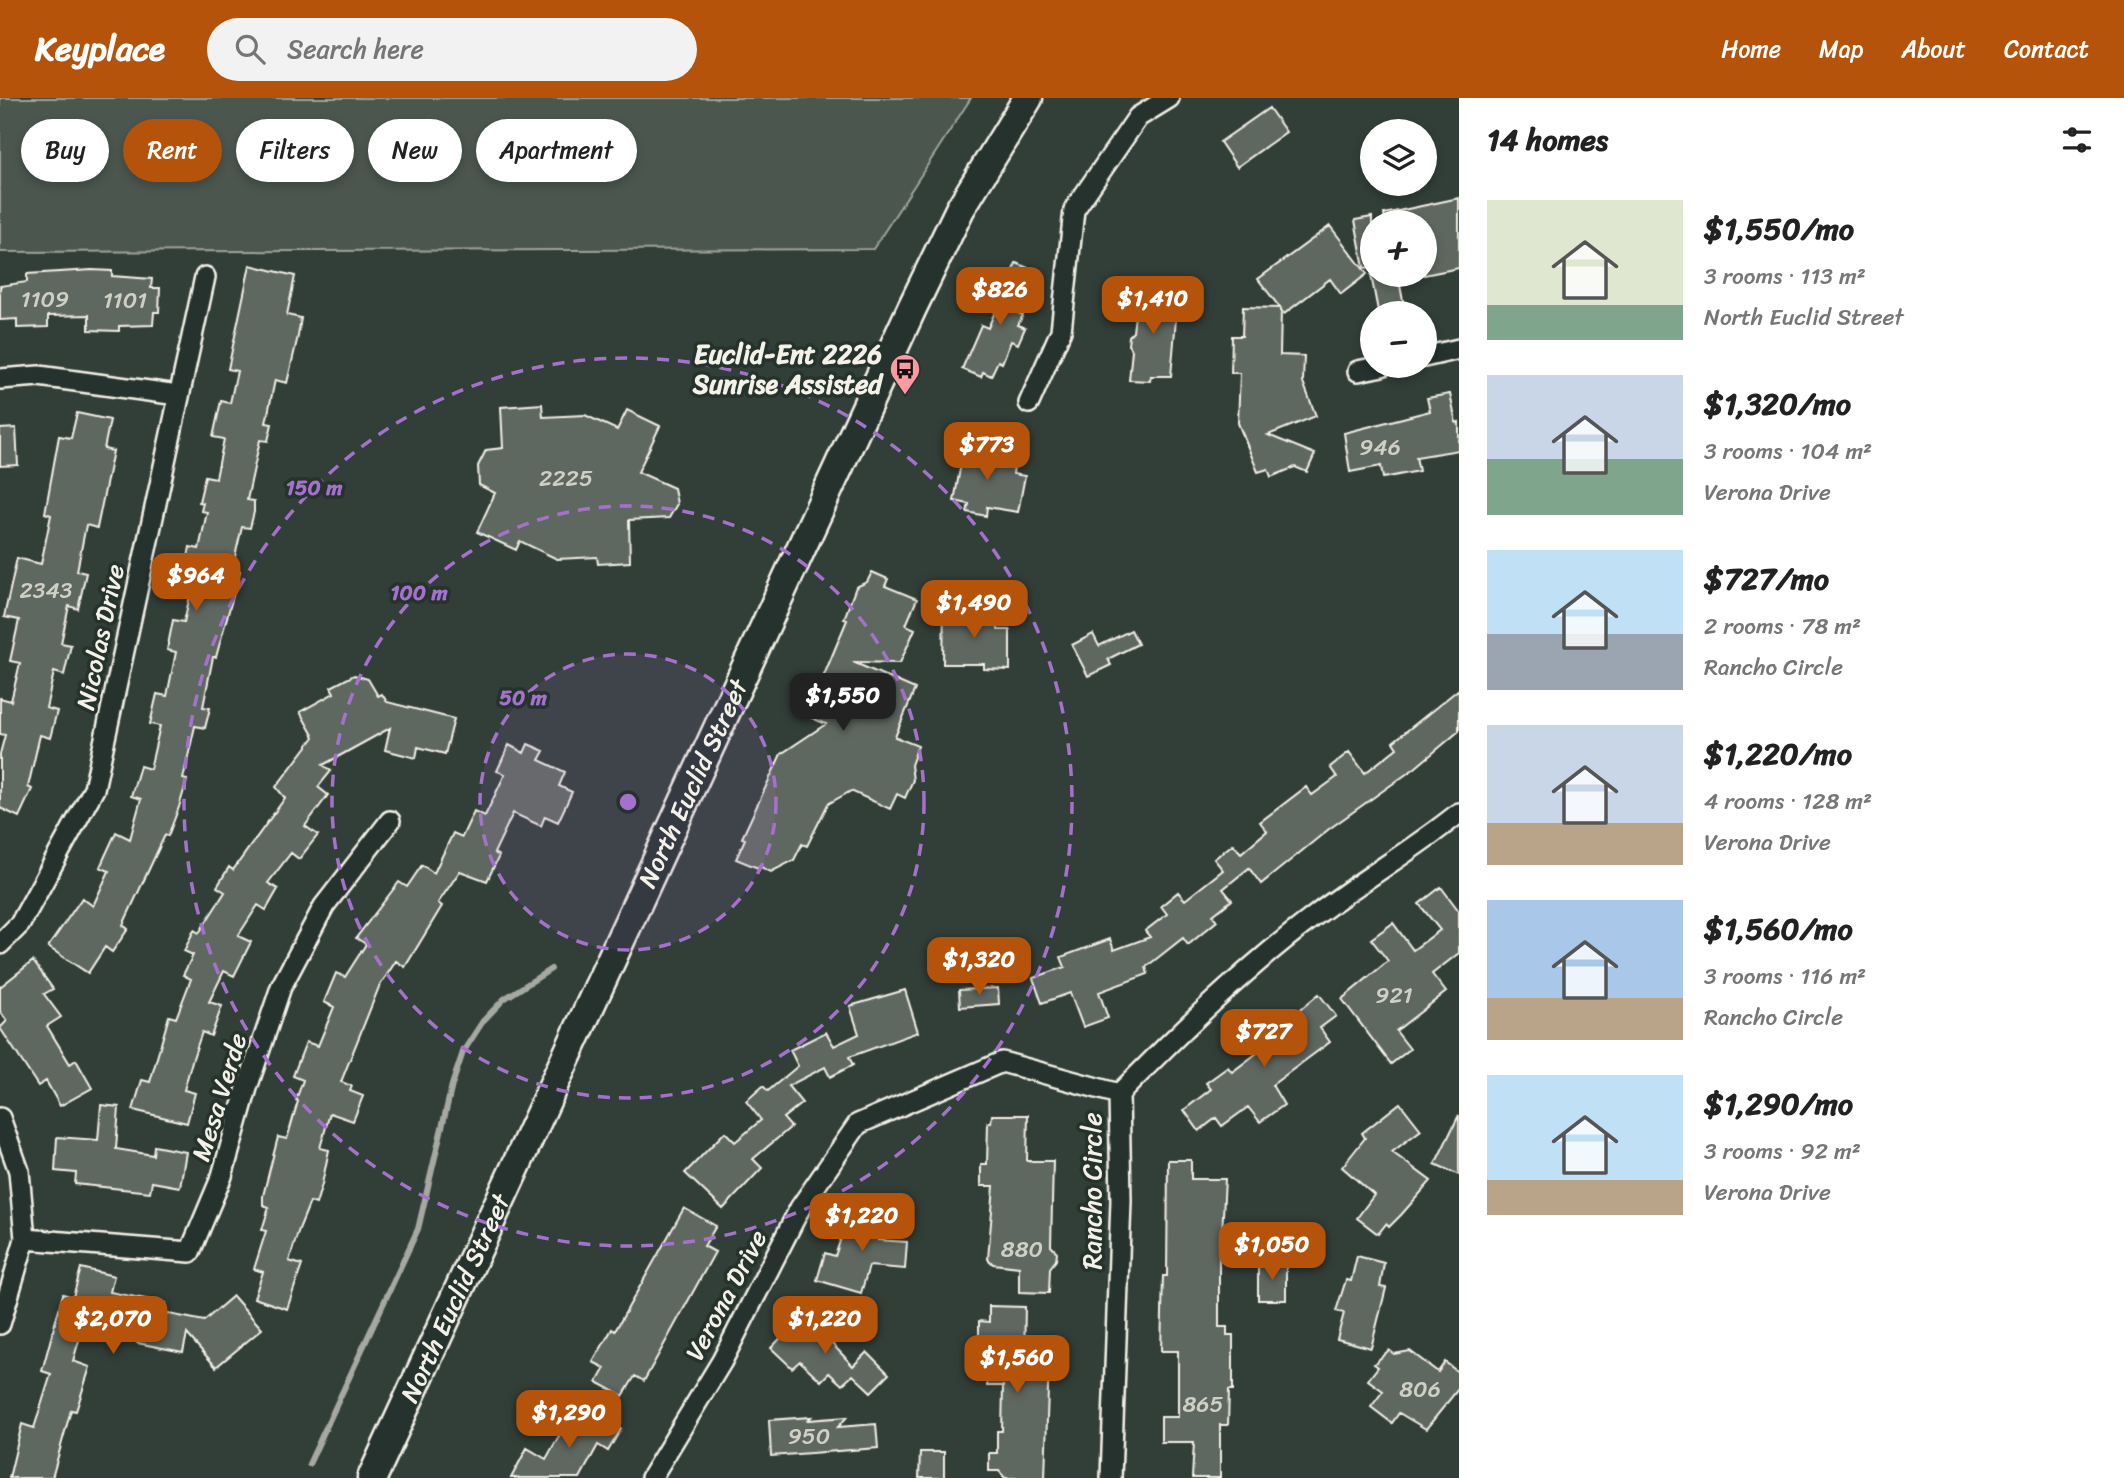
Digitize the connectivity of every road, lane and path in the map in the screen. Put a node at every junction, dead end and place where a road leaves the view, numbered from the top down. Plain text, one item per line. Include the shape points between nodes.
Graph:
1 (1028, 98) edge
2 (1169, 98) edge
3 (205, 277) dead end
4 (1459, 349) edge
5 (1437, 354) edge
6 (0, 379) edge
7 (178, 396) junction
8 (1029, 403) dead end
9 (1459, 813) edge
10 (390, 821) dead end
11 (0, 944) edge
12 (1119, 1094) junction
13 (0, 1118) edge
14 (25, 1239) junction
15 (0, 1324) edge
16 (372, 1478) edge
17 (652, 1478) edge
18 (1111, 1478) edge

1 - 16 main road, North Euclid Street via 960,209 912,308
2 - 8 street via 1138,117 1074,210 1061,331
3 - 7 street, Nicolas Drive
4 - 5 street
6 - 7 street via 39,376
7 - 11 street, Nicolas Drive via 94,789 20,924
9 - 12 street, Rancho Circle via 1413,850 1316,914 1205,1007
10 - 14 street, Mesa Verde via 324,906 281,987 222,1176 190,1252
12 - 17 street, Verona Drive via 1002,1062 858,1124 800,1208 722,1361
12 - 18 street, Rancho Circle via 1121,1201
13 - 14 street via 19,1171
14 - 15 street

